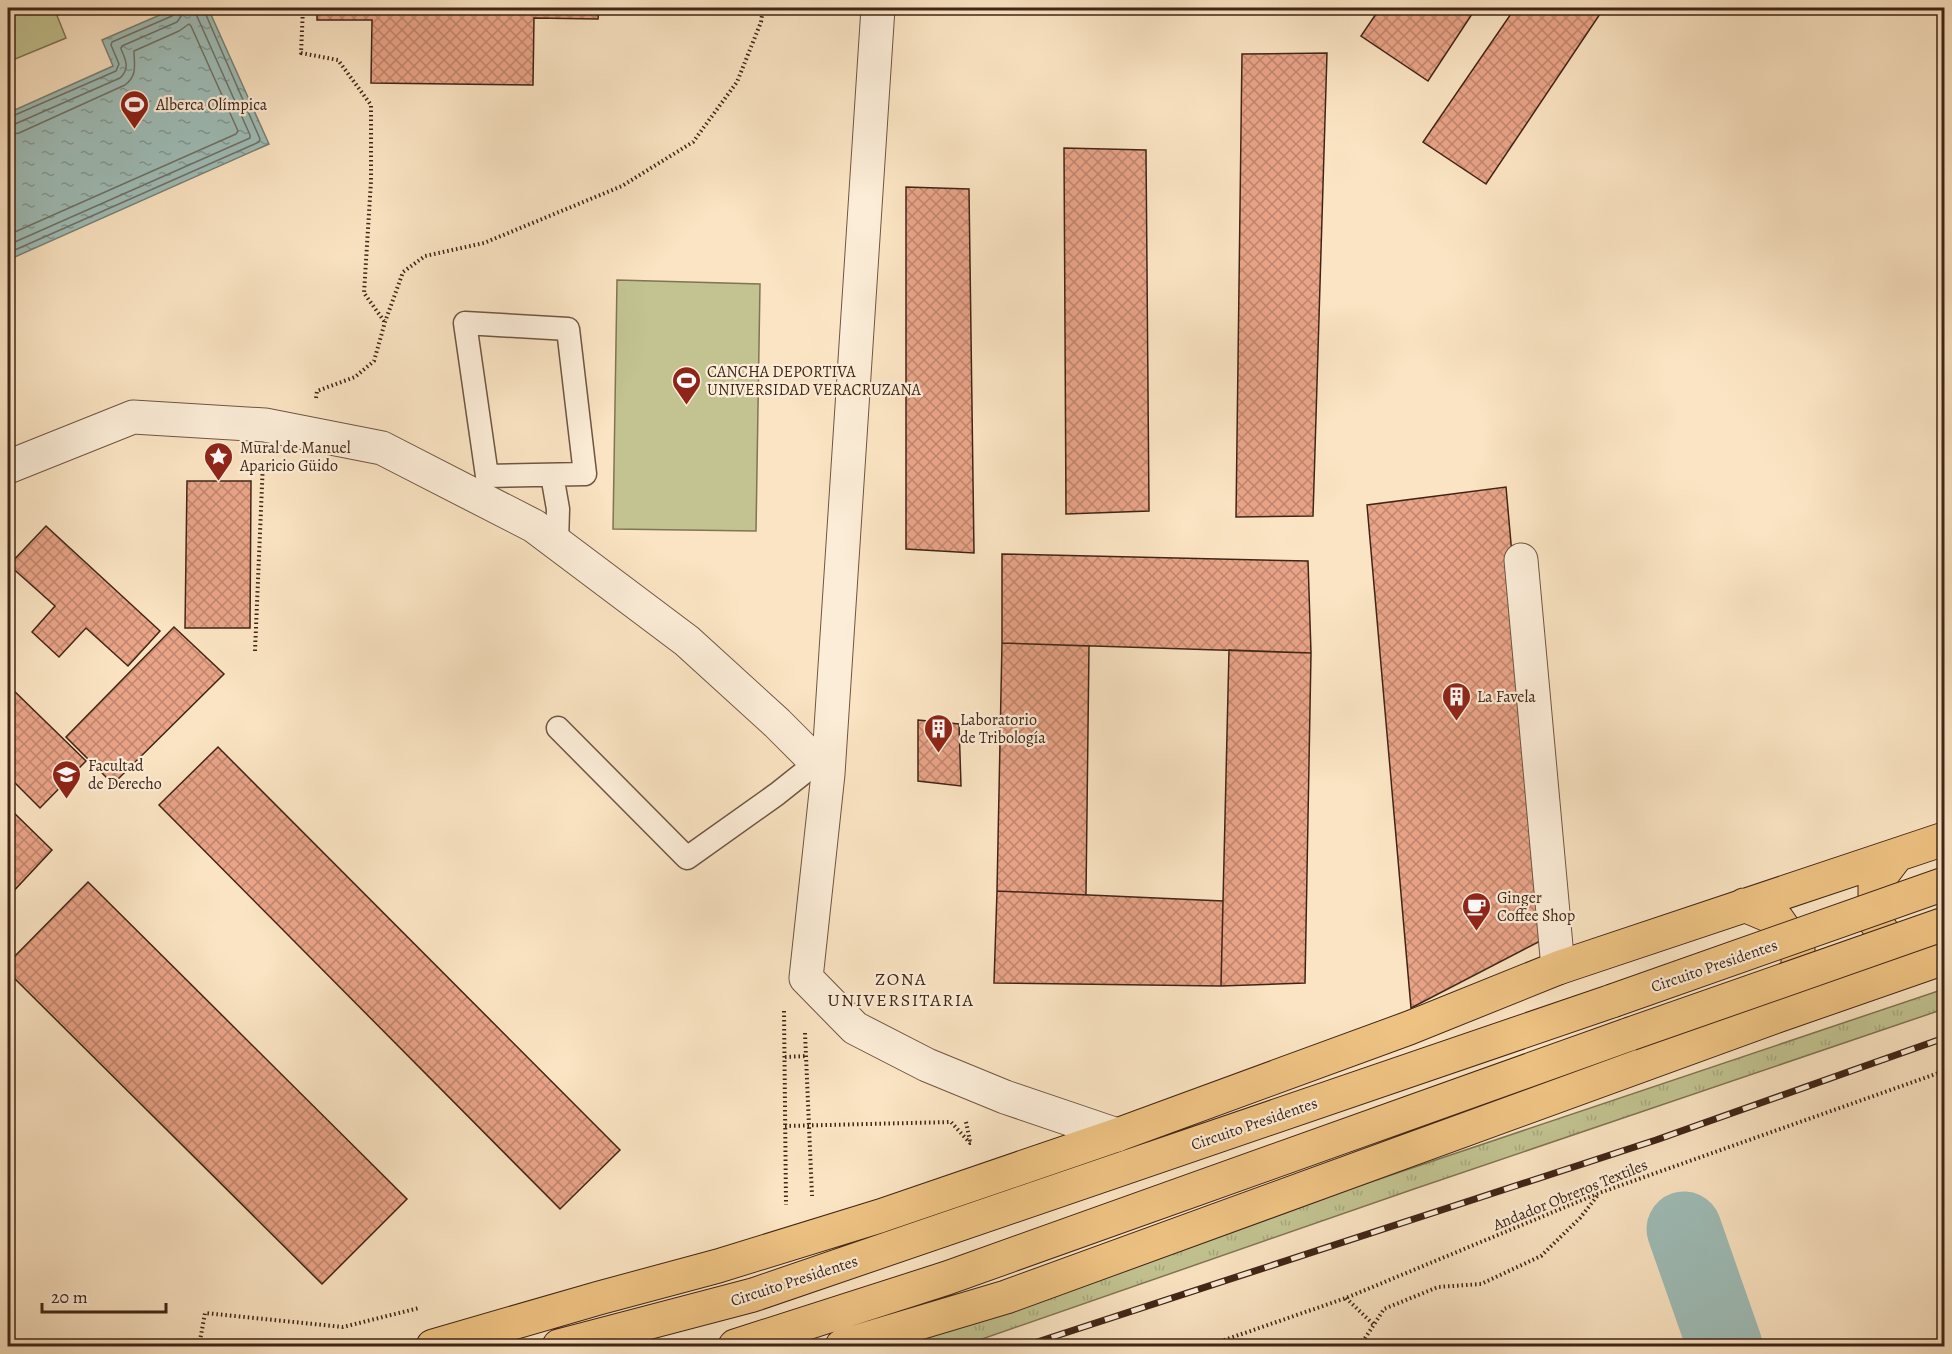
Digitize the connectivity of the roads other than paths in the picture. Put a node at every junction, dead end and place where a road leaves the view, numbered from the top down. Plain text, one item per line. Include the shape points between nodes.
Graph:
1 (878, 8) edge
2 (8, 466) edge
3 (552, 475) junction
4 (557, 543) junction
5 (1521, 560) dead end
6 (558, 728) dead end
7 (822, 769) junction
8 (1944, 839) edge
9 (1897, 855) junction
10 (1944, 885) edge
11 (1744, 905) junction
12 (1944, 924) edge
13 (1938, 961) edge
14 (1558, 968) junction
15 (1777, 1016) junction
16 (1117, 1135) junction
17 (433, 1347) edge
18 (559, 1347) edge
19 (735, 1347) edge
20 (842, 1347) edge

1 - 7 street
2 - 4 street via 133,417 265,425 382,448 534,526
3 - 3 lane via 487,476 465,323 567,328 585,474
3 - 4 lane via 558,509
4 - 7 street via 687,641
5 - 14 street
6 - 7 lane via 687,858 777,794
7 - 16 street via 806,978 855,1028 927,1065 1005,1097
8 - 9 main road
9 - 11 main road
9 - 13 main road via 1875,884 1875,921 1896,951
10 - 18 main road, Circuito Presidentes, bridge via 764,1291
11 - 14 main road
11 - 15 main road via 1777,919 1798,950 1798,986
12 - 19 main road, bridge via 947,1278
13 - 15 main road
14 - 16 main road
15 - 20 main road via 1006,1297
16 - 17 main road via 880,1216

